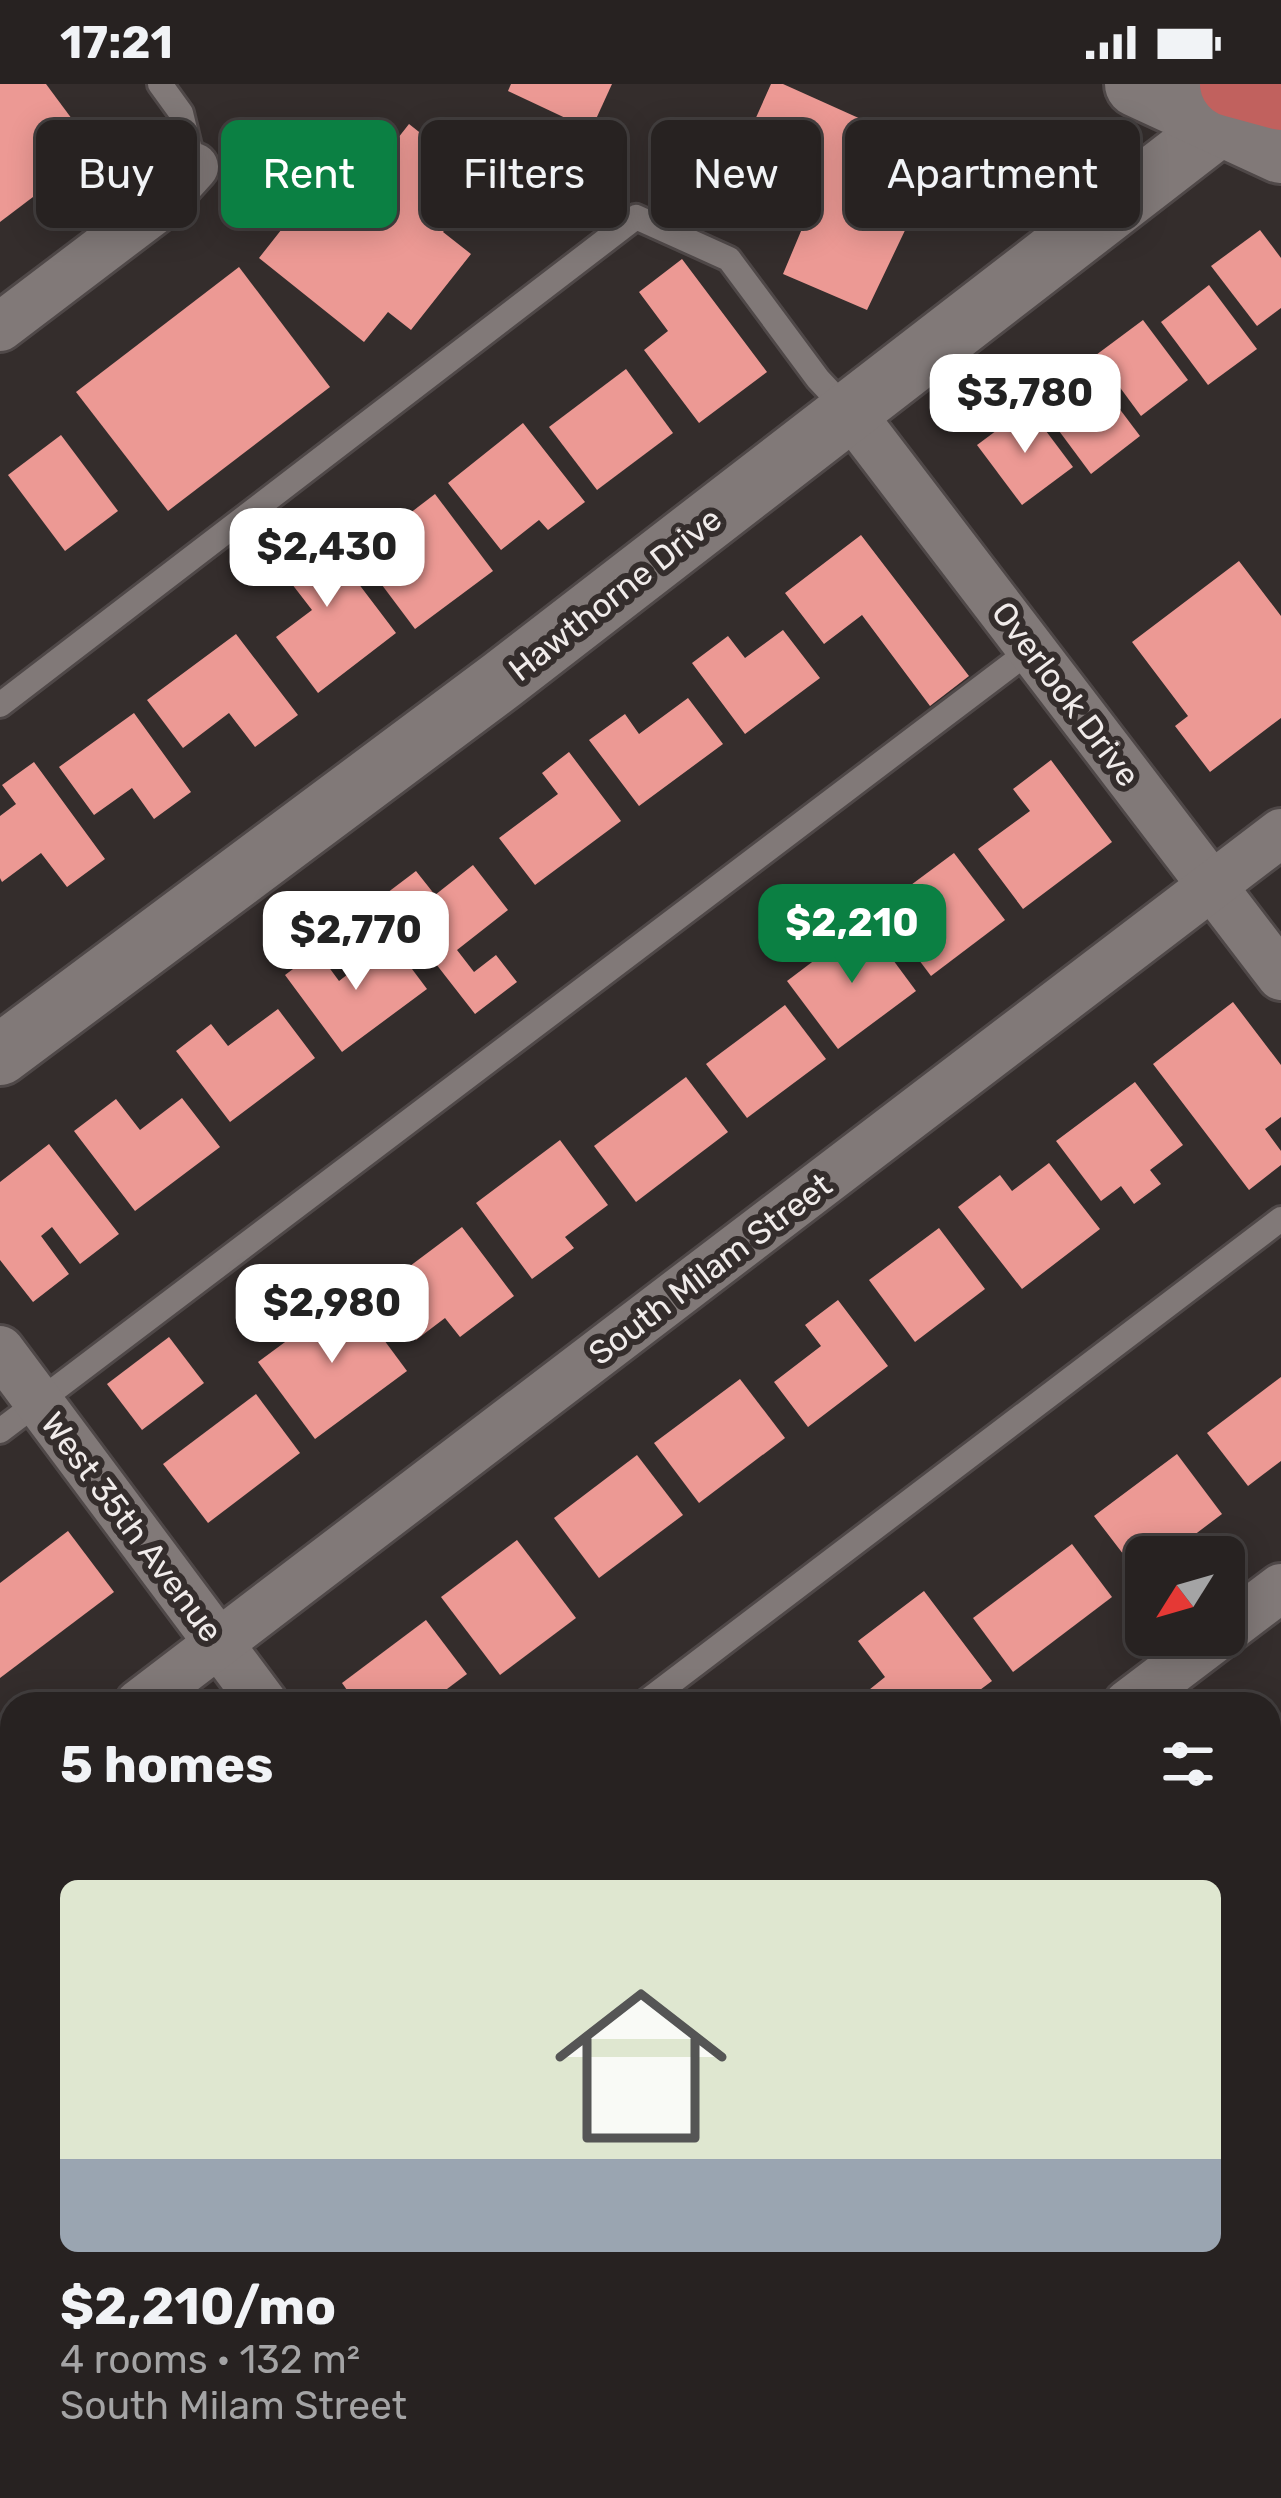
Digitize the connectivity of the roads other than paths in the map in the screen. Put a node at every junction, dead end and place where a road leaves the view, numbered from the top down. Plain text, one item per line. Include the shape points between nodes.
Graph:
1 (160, 84) edge
2 (1138, 84) edge
3 (1246, 101) edge
4 (183, 120) edge
5 (1281, 150) edge
6 (131, 228) edge
7 (0, 327) edge
8 (850, 412) junction
9 (1032, 649) junction
10 (0, 705) edge
11 (1281, 833) edge
12 (1211, 887) junction
13 (1281, 976) edge
14 (0, 1055) edge
15 (1281, 1219) edge
16 (0, 1350) edge
17 (39, 1402) junction
18 (0, 1431) edge
19 (1281, 1588) edge
20 (1245, 1615) edge
21 (218, 1643) junction
22 (1191, 1656) edge
23 (155, 1692) edge
24 (255, 1692) edge
25 (659, 1692) edge
26 (1144, 1692) edge

1 - 4 lane
2 - 3 main road
3 - 5 main road
3 - 8 street, Hawthorne Drive
6 - 7 street
8 - 9 street, Overlook Drive
8 - 10 lane via 729,259 636,217
8 - 14 street, Hawthorne Drive
9 - 12 street, Overlook Drive
9 - 17 lane
11 - 12 street, South Milam Street
12 - 13 street, Overlook Drive
12 - 21 street, South Milam Street
15 - 25 lane
16 - 17 street, West 35th Avenue
17 - 18 lane
17 - 21 street, West 35th Avenue
19 - 20 street
21 - 23 street, South Milam Street
21 - 24 street, West 35th Avenue
22 - 26 street

